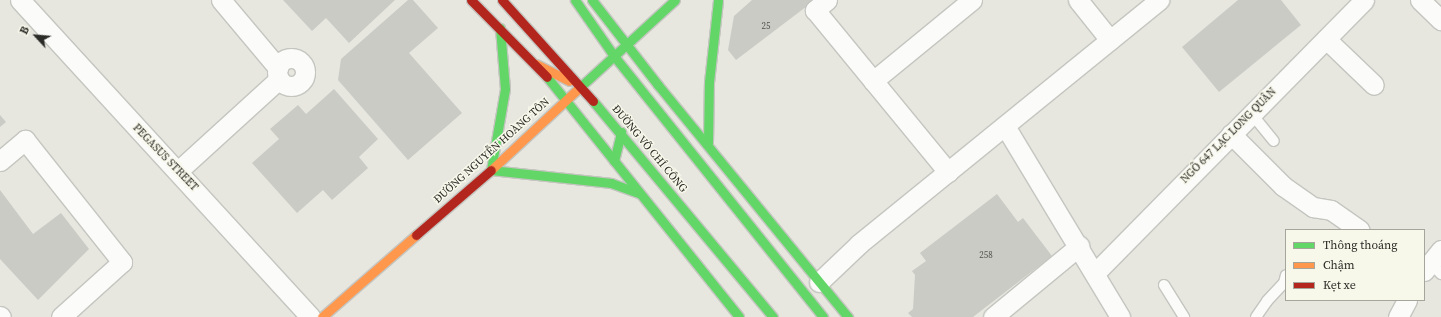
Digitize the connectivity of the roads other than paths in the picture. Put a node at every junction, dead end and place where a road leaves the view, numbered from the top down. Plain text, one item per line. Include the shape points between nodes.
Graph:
1 (20, 0) edge
2 (221, 0) edge
3 (471, 0) edge
4 (502, 0) edge
5 (575, 0) edge
6 (591, 0) edge
7 (675, 0) edge
8 (718, 0) edge
9 (827, 0) edge
10 (972, 0) edge
11 (1078, 0) edge
12 (1159, 0) edge
13 (1364, 0) edge
14 (1420, 0) edge
15 (586, 13) junction
16 (1441, 20) edge
17 (500, 28) junction
18 (1326, 38) junction
19 (1110, 40) junction
20 (626, 45) junction
21 (614, 56) junction
22 (536, 64) junction
23 (873, 81) junction
24 (658, 85) junction
25 (1374, 85) dead end
26 (581, 86) junction
27 (565, 101) junction
28 (1251, 113) junction
29 (1005, 126) junction
30 (621, 132) junction
31 (1231, 134) junction
32 (1274, 141) dead end
33 (708, 143) junction
34 (0, 161) edge
35 (614, 161) junction
36 (491, 170) junction
37 (178, 171) junction
38 (948, 172) junction
39 (639, 193) junction
40 (1359, 229) edge
41 (1079, 246) junction
42 (1095, 273) junction
43 (1285, 280) edge
44 (819, 282) junction
45 (1164, 285) dead end
46 (1406, 301) edge
47 (61, 317) edge
48 (310, 317) edge
49 (322, 317) edge
50 (739, 317) edge
51 (773, 317) edge
52 (823, 317) edge
53 (848, 317) edge
54 (993, 317) edge
55 (1120, 317) edge
56 (1184, 317) edge
57 (1256, 317) edge
58 (1398, 317) edge

1 - 37 street, PEGASUS STREET
2 - 37 street via 279,73
3 - 17 main road
4 - 26 main road, ĐƯỜNG VÕ CHÍ CÔNG
5 - 15 main road
6 - 15 main road
6 - 20 main road
7 - 20 main road, ĐƯỜNG NGUYỄN HOÀNG TÔN
8 - 33 main road via 711,54
9 - 23 street via 815,10
10 - 23 street
11 - 19 street
12 - 19 street
13 - 18 street, NGÕ 647 LẠC LONG QUÂN
14 - 16 street
15 - 21 main road
17 - 22 main road
17 - 36 main road via 505,89
18 - 25 street
18 - 28 street, NGÕ 647 LẠC LONG QUÂN
19 - 29 street
20 - 21 main road, ĐƯỜNG NGUYỄN HOÀNG TÔN
20 - 24 main road
21 - 24 main road
21 - 26 main road, ĐƯỜNG NGUYỄN HOÀNG TÔN
21 - 52 main road
22 - 26 main road
22 - 27 main road
23 - 38 street
24 - 33 main road
26 - 27 main road, ĐƯỜNG NGUYỄN HOÀNG TÔN
26 - 30 main road, ĐƯỜNG VÕ CHÍ CÔNG
27 - 35 main road
27 - 36 main road, ĐƯỜNG NGUYỄN HOÀNG TÔN
28 - 31 street, NGÕ 647 LẠC LONG QUÂN
28 - 32 lane
29 - 38 street
29 - 41 street
30 - 35 main road
30 - 51 main road, ĐƯỜNG VÕ CHÍ CÔNG
31 - 40 street via 1283,186 1313,207 1331,210
31 - 42 street, NGÕ 647 LẠC LONG QUÂN
33 - 44 main road
34 - 47 street via 25,140 122,262
35 - 39 main road
36 - 39 main road via 610,183
36 - 49 main road, ĐƯỜNG NGUYỄN HOÀNG TÔN
37 - 48 street, PEGASUS STREET
38 - 44 street via 859,244
39 - 50 main road
41 - 42 street
41 - 54 street
42 - 55 street
43 - 57 lane
44 - 53 main road
45 - 56 lane
46 - 58 street

